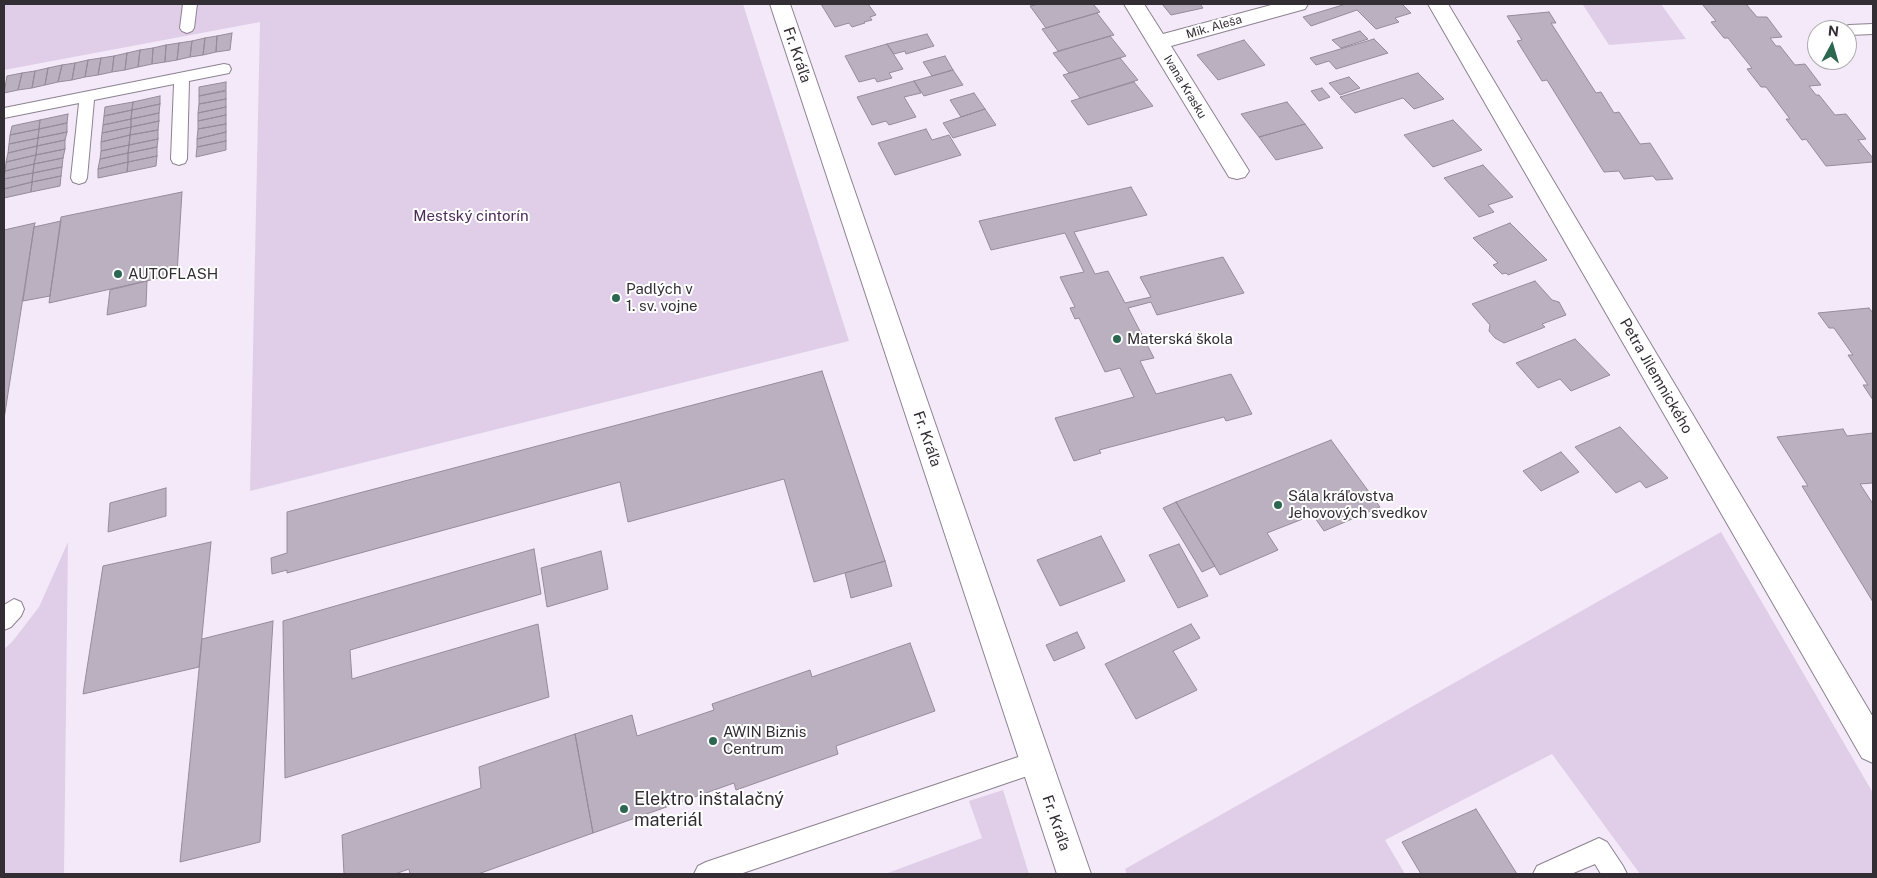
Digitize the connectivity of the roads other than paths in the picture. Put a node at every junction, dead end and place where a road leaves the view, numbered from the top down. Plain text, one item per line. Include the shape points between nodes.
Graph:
1 (190, 4) edge
2 (780, 4) edge
3 (1134, 4) edge
4 (1298, 4) edge
5 (1438, 4) edge
6 (187, 28) dead end
7 (1873, 29) edge
8 (1857, 30) edge
9 (1158, 43) junction
10 (224, 69) dead end
11 (182, 78) junction
12 (86, 96) junction
13 (4, 113) edge
14 (179, 159) dead end
15 (1237, 171) dead end
16 (79, 178) dead end
17 (1873, 747) edge
18 (1036, 762) junction
19 (706, 874) edge
20 (1074, 874) edge
21 (1545, 874) edge
22 (1615, 874) edge

1 - 6 lane
2 - 18 street, Fr. Kráľa
3 - 9 street, Ivana Krasku
4 - 9 street, Mik. Aleša
5 - 17 street, Petra Jilemnického
7 - 8 lane
9 - 15 street, Ivana Krasku
10 - 11 lane
11 - 12 lane
11 - 14 lane
12 - 13 lane
12 - 16 lane
18 - 19 lane
18 - 20 street, Fr. Kráľa
21 - 22 lane via 1599,850

